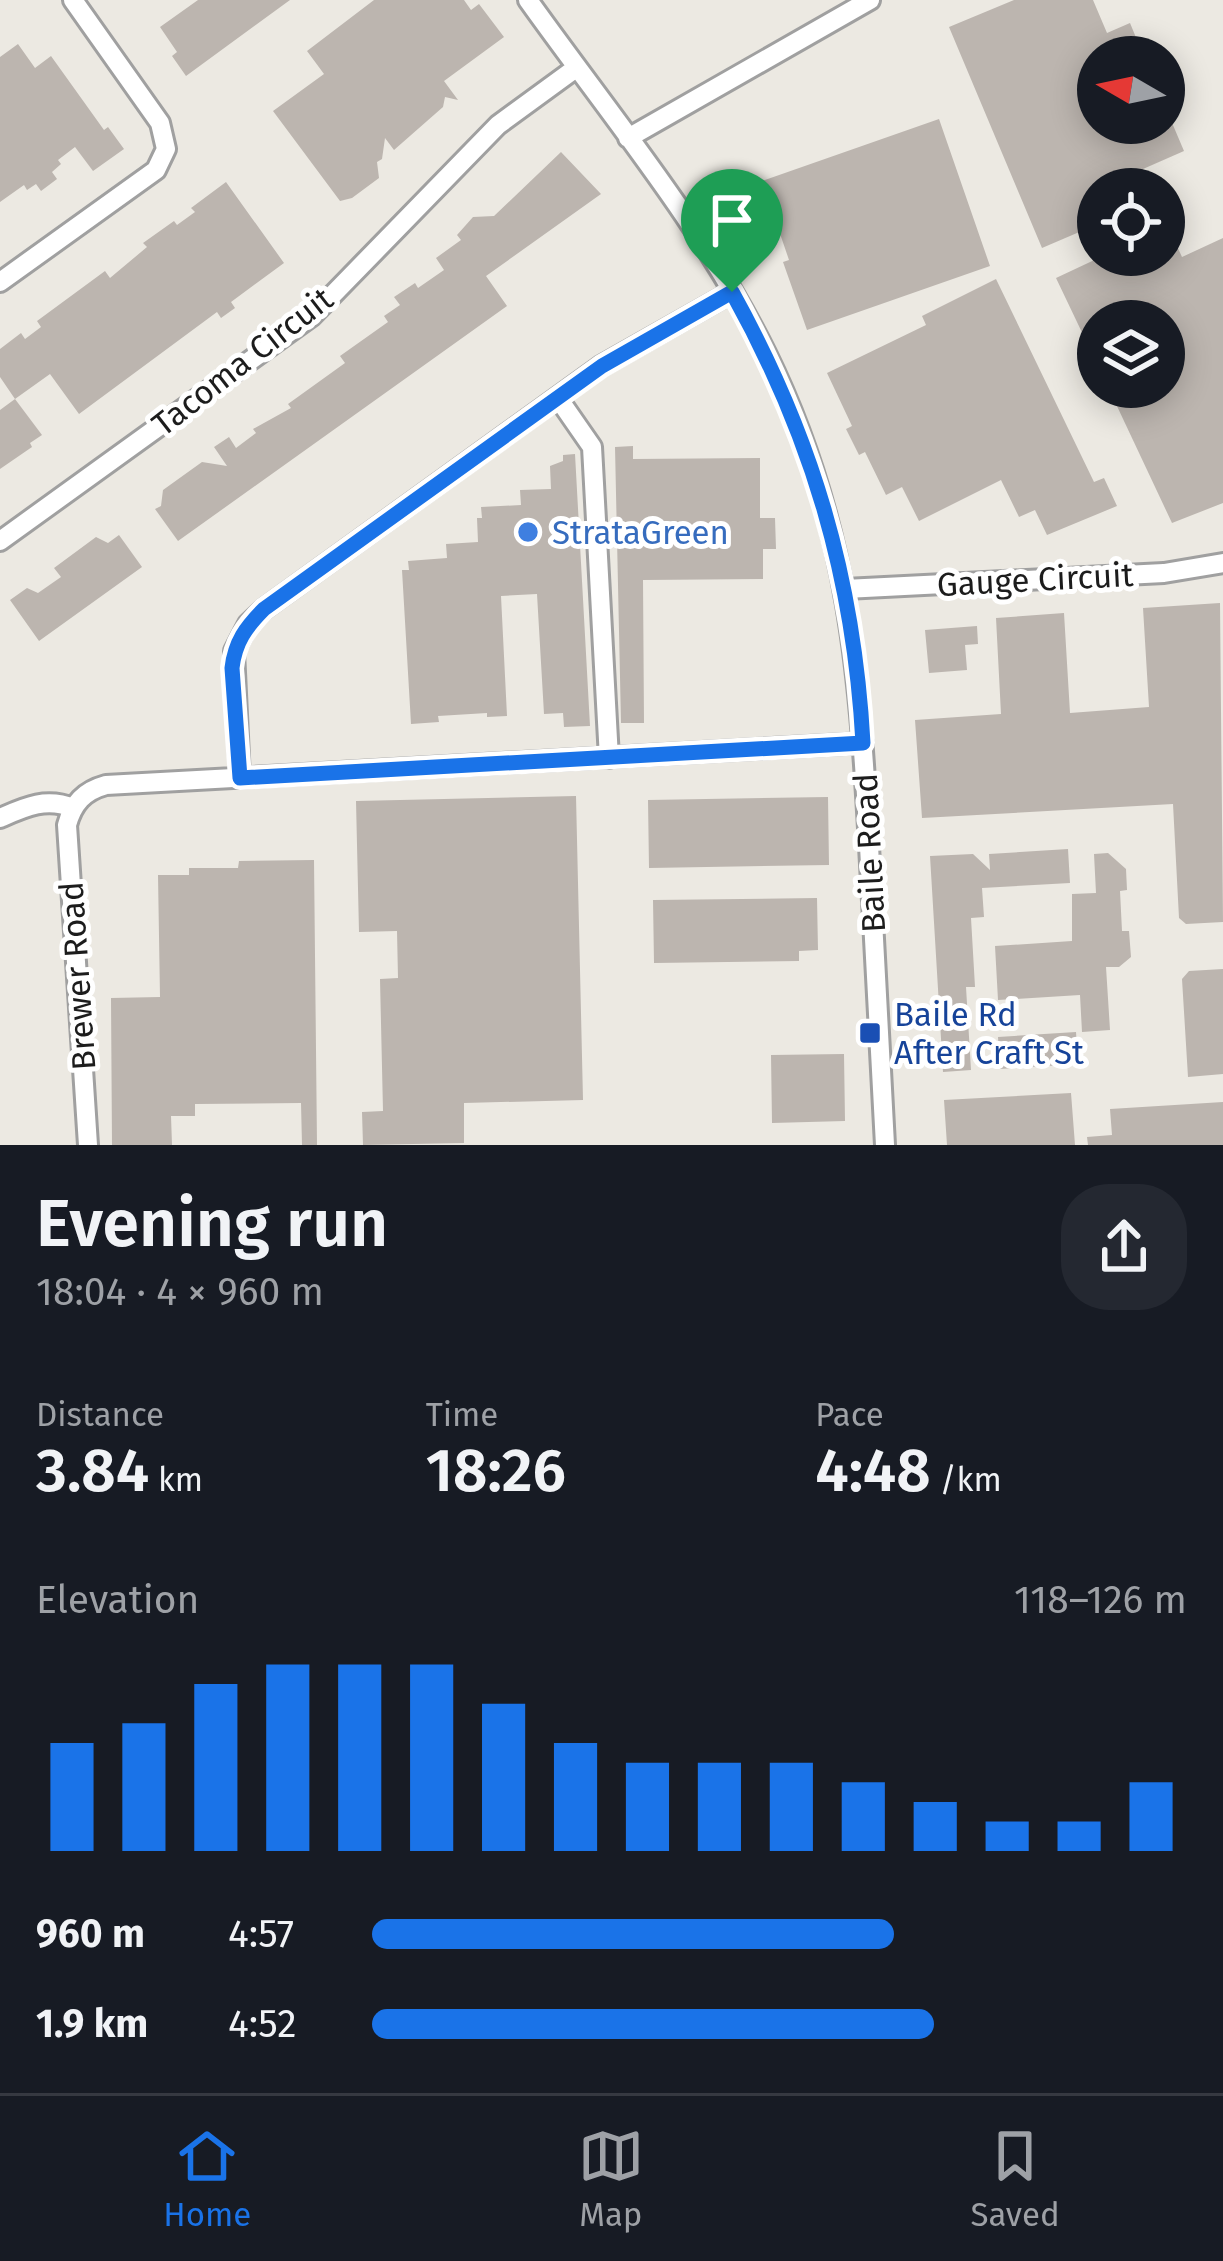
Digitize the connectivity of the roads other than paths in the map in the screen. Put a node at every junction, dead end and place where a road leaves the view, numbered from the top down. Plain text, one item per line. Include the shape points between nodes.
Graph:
1 (73, 0) edge
2 (528, 0) edge
3 (870, 0) edge
4 (576, 68) junction
5 (628, 138) junction
6 (0, 281) edge
7 (732, 292) junction
8 (558, 398) junction
9 (0, 541) edge
10 (1223, 563) edge
11 (845, 590) junction
12 (863, 743) junction
13 (609, 758) junction
14 (240, 778) junction
15 (73, 808) junction
16 (0, 818) edge
17 (88, 1145) edge
18 (885, 1145) edge

1 - 6 street via 160,123 166,149 156,170
2 - 4 street, Baile Road
3 - 5 street
4 - 5 street, Baile Road
4 - 9 street, Tacoma Circuit via 498,125 312,316
5 - 7 street, Baile Road
7 - 8 street
7 - 11 street, Baile Road via 791,409
8 - 13 street via 592,448
8 - 14 street via 248,624 232,668
10 - 11 street, Gauge Circuit
11 - 12 street, Baile Road
12 - 13 street
12 - 18 street, Baile Road
13 - 14 street
14 - 15 street via 106,784
15 - 16 street via 31,804
15 - 17 street, Brewer Road via 68,840

